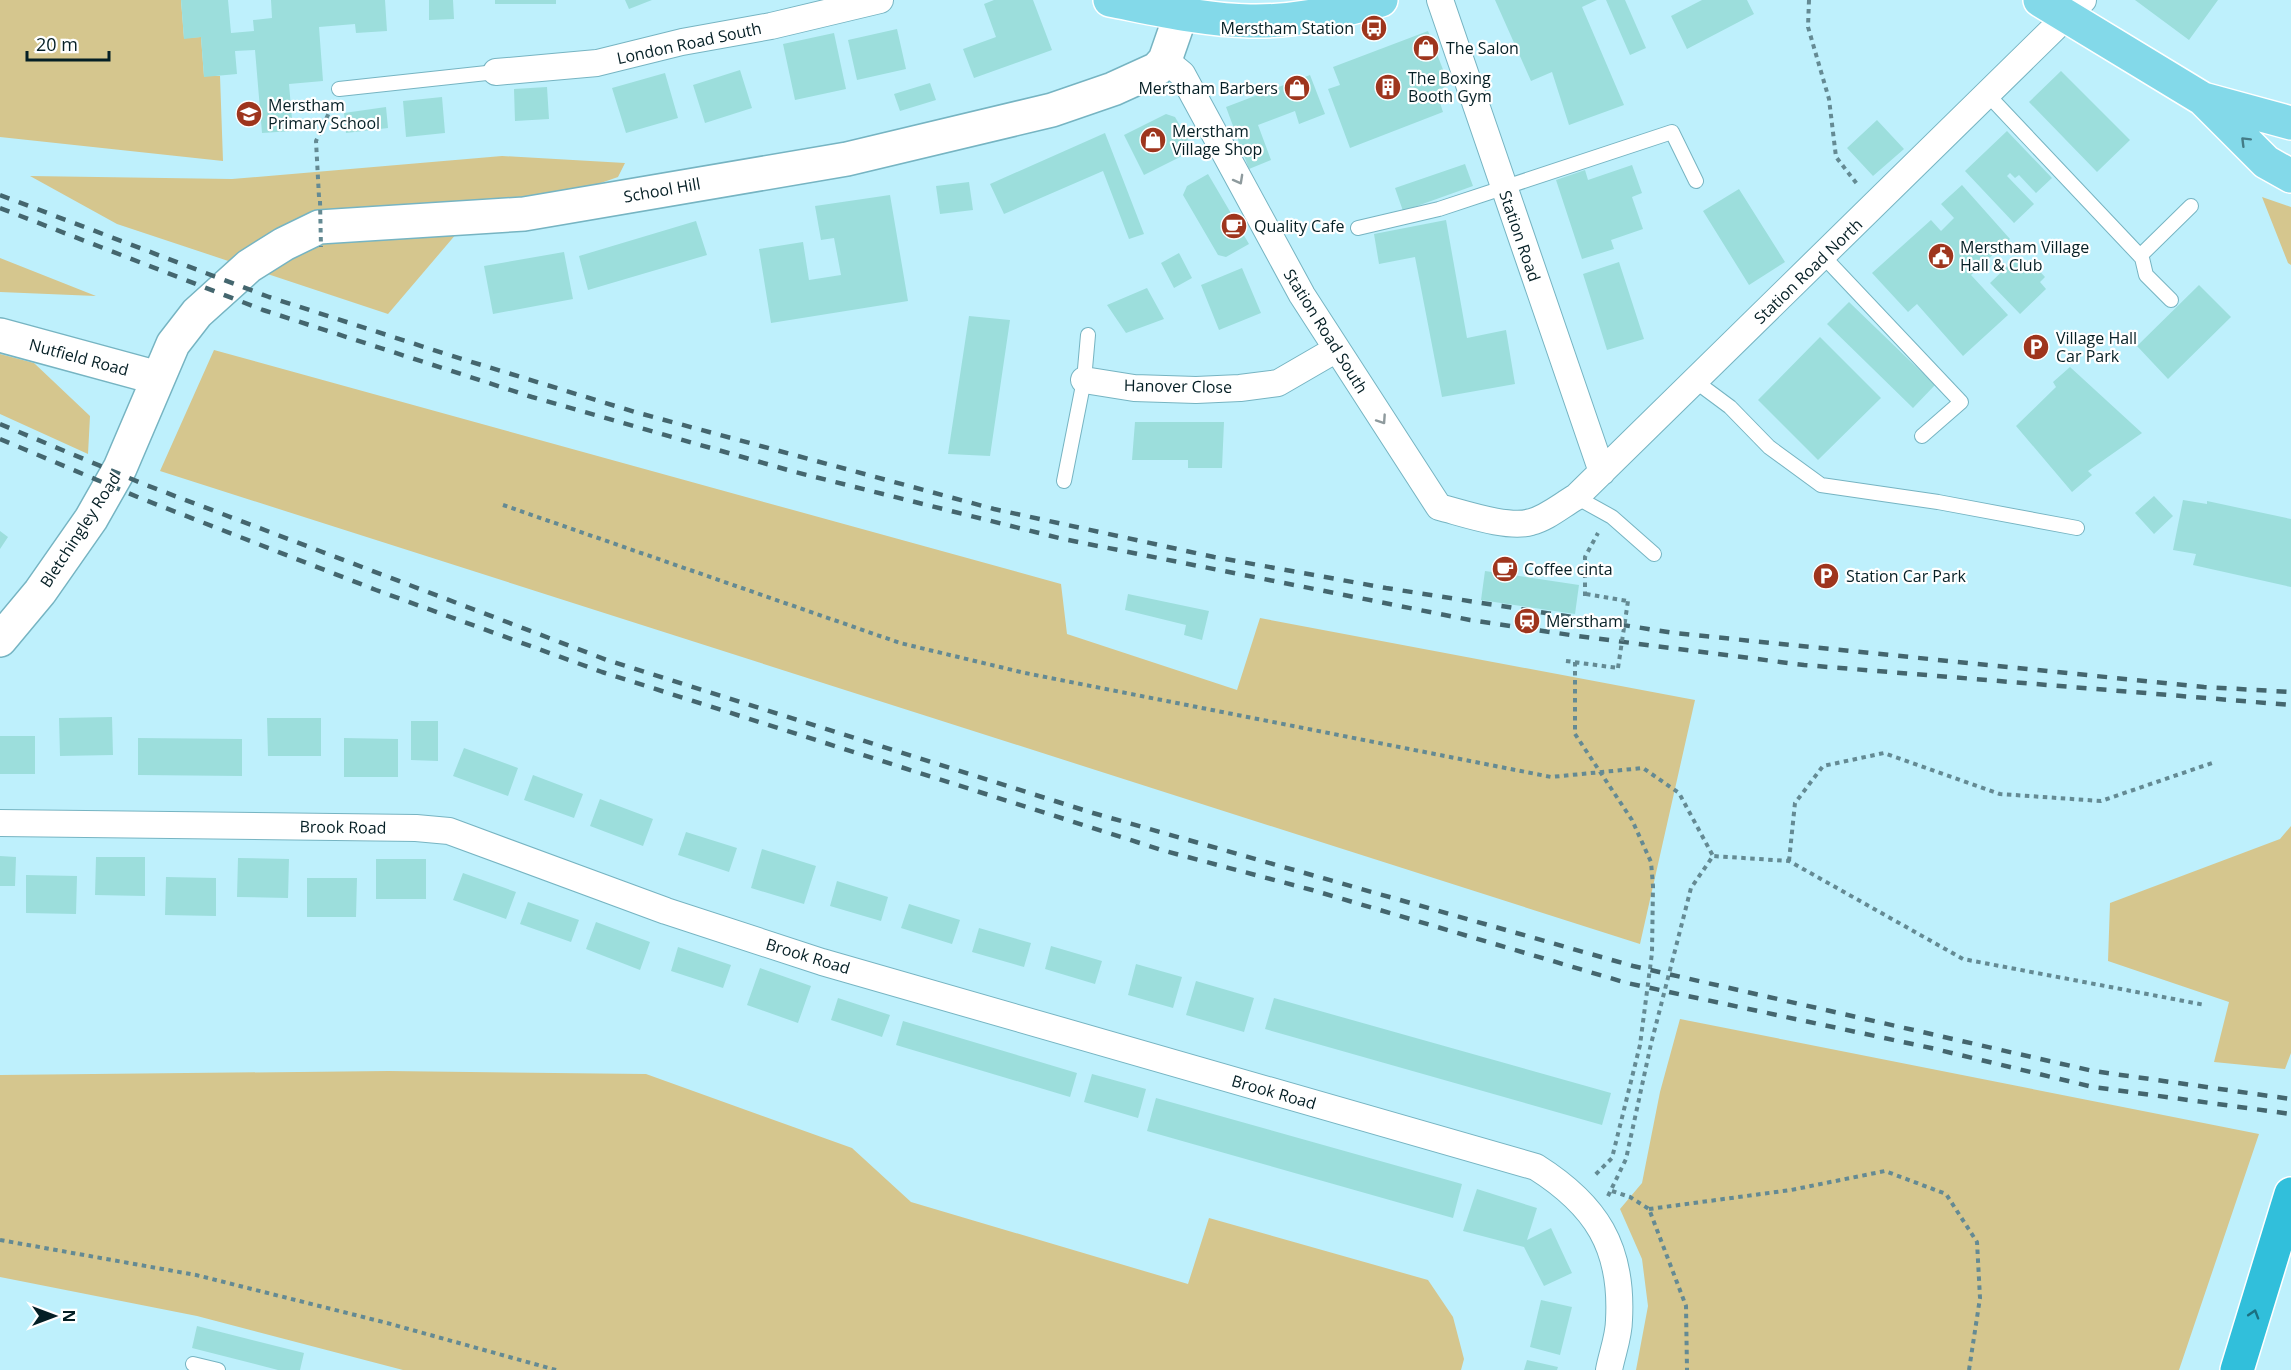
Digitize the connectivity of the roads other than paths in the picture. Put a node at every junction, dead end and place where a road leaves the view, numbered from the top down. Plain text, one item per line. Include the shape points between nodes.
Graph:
1 (880, 0) edge
2 (1110, 0) edge
3 (1381, 0) edge
4 (1440, 0) edge
5 (2063, 6) edge
6 (1294, 9) edge
7 (1181, 14) junction
8 (1165, 60) junction
9 (496, 72) joint
10 (339, 89) road end
11 (1988, 95) junction
12 (2204, 99) junction
13 (2291, 123) edge
14 (2291, 176) edge
15 (1696, 181) dead end
16 (1503, 187) junction
17 (2191, 206) dead end
18 (1359, 228) dead end
19 (1822, 256) junction
20 (2140, 256) junction
21 (2171, 300) dead end
22 (0, 335) edge
23 (1088, 335) dead end
24 (1335, 350) junction
25 (158, 378) junction
26 (1084, 380) junction
27 (1695, 381) junction
28 (1922, 436) dead end
29 (1602, 472) junction
30 (1064, 481) dead end
31 (1576, 497) junction
32 (1544, 517) joint
33 (2078, 528) dead end
34 (1654, 554) dead end
35 (0, 640) edge
36 (0, 823) edge
37 (2291, 1194) edge
38 (193, 1364) dead end
39 (218, 1370) edge
40 (1609, 1370) edge
41 (2237, 1370) edge

1 - 9 street, London Road South via 597,63
2 - 7 main road
3 - 6 main road via 1335,13
4 - 16 street, Station Road
5 - 11 street, Station Road North
5 - 12 main road
6 - 7 main road via 1250,21
7 - 8 street
8 -> 24 street, Station Road South via 1182,74
8 - 25 street, School Hill via 1146,76 1052,110 847,159 524,214 319,227 249,266 197,313 173,344
9 - 10 lane
11 - 19 street, Station Road North
11 - 20 lane
12 - 13 main road
14 -> 12 main road via 2266,162
15 - 16 lane via 1672,132
16 - 18 lane via 1439,209
16 - 29 street, Station Road
17 - 20 lane
19 - 27 street, Station Road North
19 - 28 lane via 1961,402
20 - 21 lane via 2146,275
22 - 25 street, Nutfield Road
23 - 26 lane
24 - 26 street, Hanover Close via 1278,383 1240,388 1134,388
24 -> 32 street, Station Road South via 1439,507 1516,523 1531,523
25 - 35 street, Bletchingley Road via 120,468 91,519 40,592
26 - 30 lane
27 - 29 street, Station Road North
27 - 33 lane via 1730,407 1769,447 1821,485
29 - 31 street, Station Road North
31 - 32 street, Station Road North
31 - 34 lane via 1608,514
36 - 40 street, Brook Road via 449,831 666,911 822,962 1536,1167 1561,1183 1591,1211 1609,1245 1618,1278 1619,1322
41 -> 37 highway
38 - 39 lane

